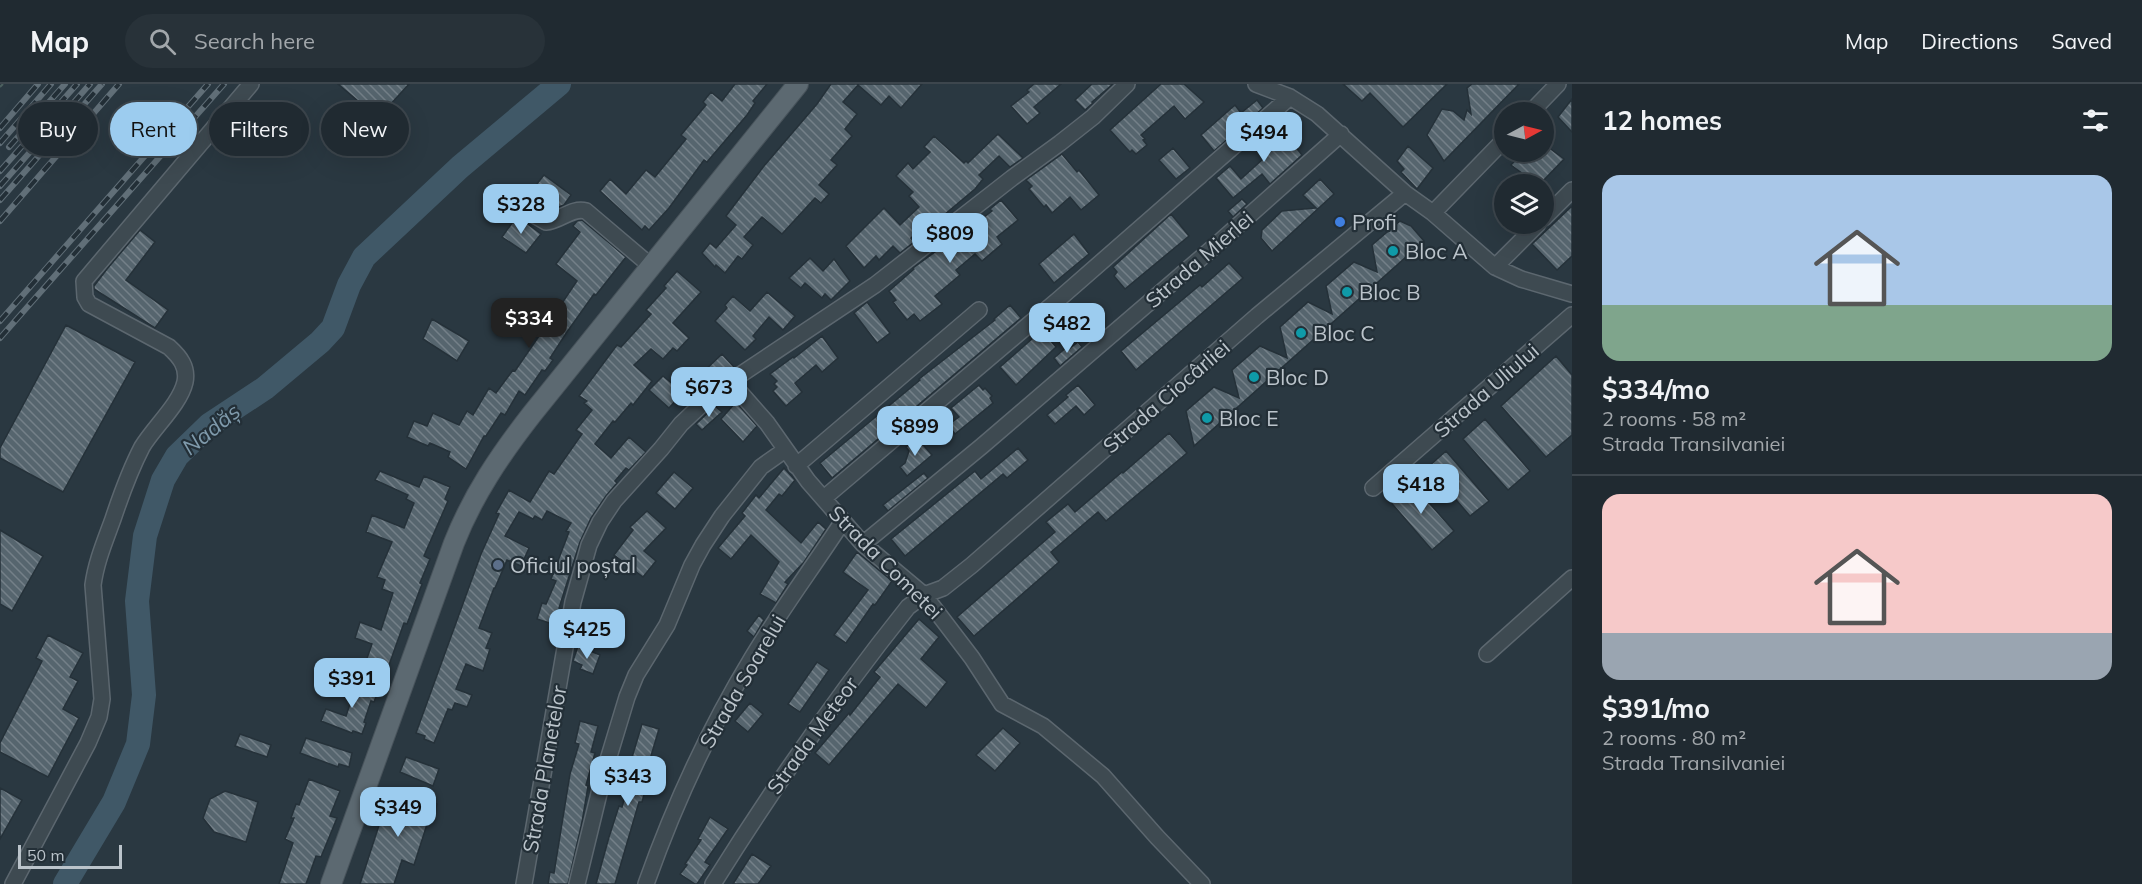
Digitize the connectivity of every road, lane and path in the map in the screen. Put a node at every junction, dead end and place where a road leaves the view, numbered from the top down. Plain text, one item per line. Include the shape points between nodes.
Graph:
1 (251, 84) edge
2 (798, 84) edge
3 (1127, 84) edge
4 (1256, 84) edge
5 (1558, 84) edge
6 (1290, 97) junction
7 (1541, 102) edge
8 (1341, 134) junction
9 (1494, 150) edge
10 (1572, 190) edge
11 (1405, 193) junction
12 (520, 207) dead end
13 (1554, 208) edge
14 (1432, 213) junction
15 (1529, 234) edge
16 (652, 267) junction
17 (1495, 267) junction
18 (1572, 294) edge
19 (980, 310) dead end
20 (1572, 315) edge
21 (730, 381) junction
22 (785, 450) junction
23 (796, 466) junction
24 (1373, 488) dead end
25 (824, 498) junction
26 (843, 522) junction
27 (863, 544) junction
28 (1572, 578) edge
29 (924, 595) junction
30 (1487, 654) dead end
31 (14, 884) edge
32 (331, 884) edge
33 (524, 884) edge
34 (577, 884) edge
35 (646, 884) edge
36 (713, 884) edge
37 (1202, 884) edge

1 - 31 street via 84,281 89,304 176,353 182,359 185,381 142,448 95,568 102,699 99,717
2 - 16 main road
3 - 21 street, Strada Planetelor via 1060,143 875,285
4 - 6 street
5 - 7 street
6 - 8 street
6 - 25 street
8 - 11 street
8 - 27 street, Strada Mierlei via 992,438
9 - 14 street
10 - 13 street
11 - 14 street
11 - 29 street, Strada Ciocârliei via 1257,316 972,565 943,588
12 - 16 street via 546,222 586,210
14 - 17 street
15 - 17 street
16 - 32 main road via 505,448 465,516
17 - 18 street
19 - 23 street
20 - 24 street, Strada Uliului
21 - 22 street, Strada Cometei
21 - 33 street, Strada Planetelor via 698,406 628,484 600,522 589,545 573,602
22 - 23 street, Strada Cometei
22 - 34 street via 761,467 702,545 667,625 636,675 604,773
23 - 25 street, Strada Cometei
25 - 26 street, Strada Cometei
26 - 27 street, Strada Cometei
26 - 35 street, Strada Soarelui via 752,657 715,723
27 - 29 street, Strada Cometei
28 - 30 street
29 - 36 street, Strada Meteor via 908,607 835,701
29 - 37 street, Strada Cometei via 1002,704 1043,726 1103,776

